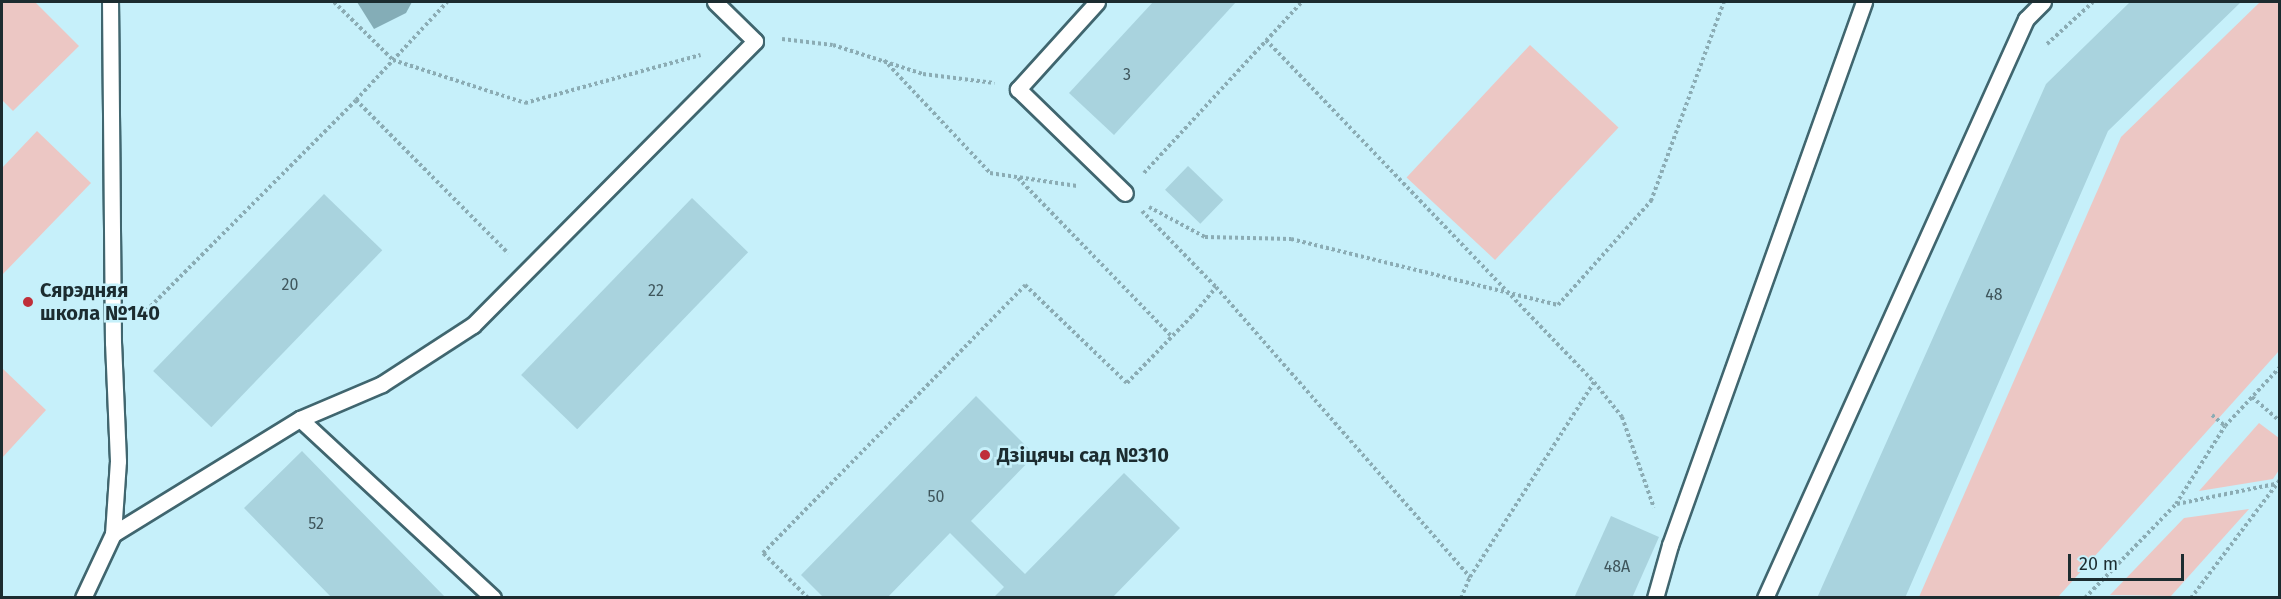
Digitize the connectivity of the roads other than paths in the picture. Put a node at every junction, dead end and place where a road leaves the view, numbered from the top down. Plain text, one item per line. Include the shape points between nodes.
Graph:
1 (110, 2) edge
2 (715, 2) edge
3 (1097, 2) edge
4 (1864, 2) edge
5 (2043, 2) edge
6 (1125, 194) road end
7 (300, 419) junction
8 (113, 534) junction
9 (87, 595) edge
10 (493, 597) edge
11 (1655, 597) edge
12 (1765, 597) edge

1 - 8 lane via 118,461
2 - 7 lane via 755,40 527,273 473,325 382,384
3 - 6 lane via 1018,89
4 - 11 lane via 1670,545
5 - 12 lane via 2026,19
7 - 8 lane
7 - 10 lane
8 - 9 lane

